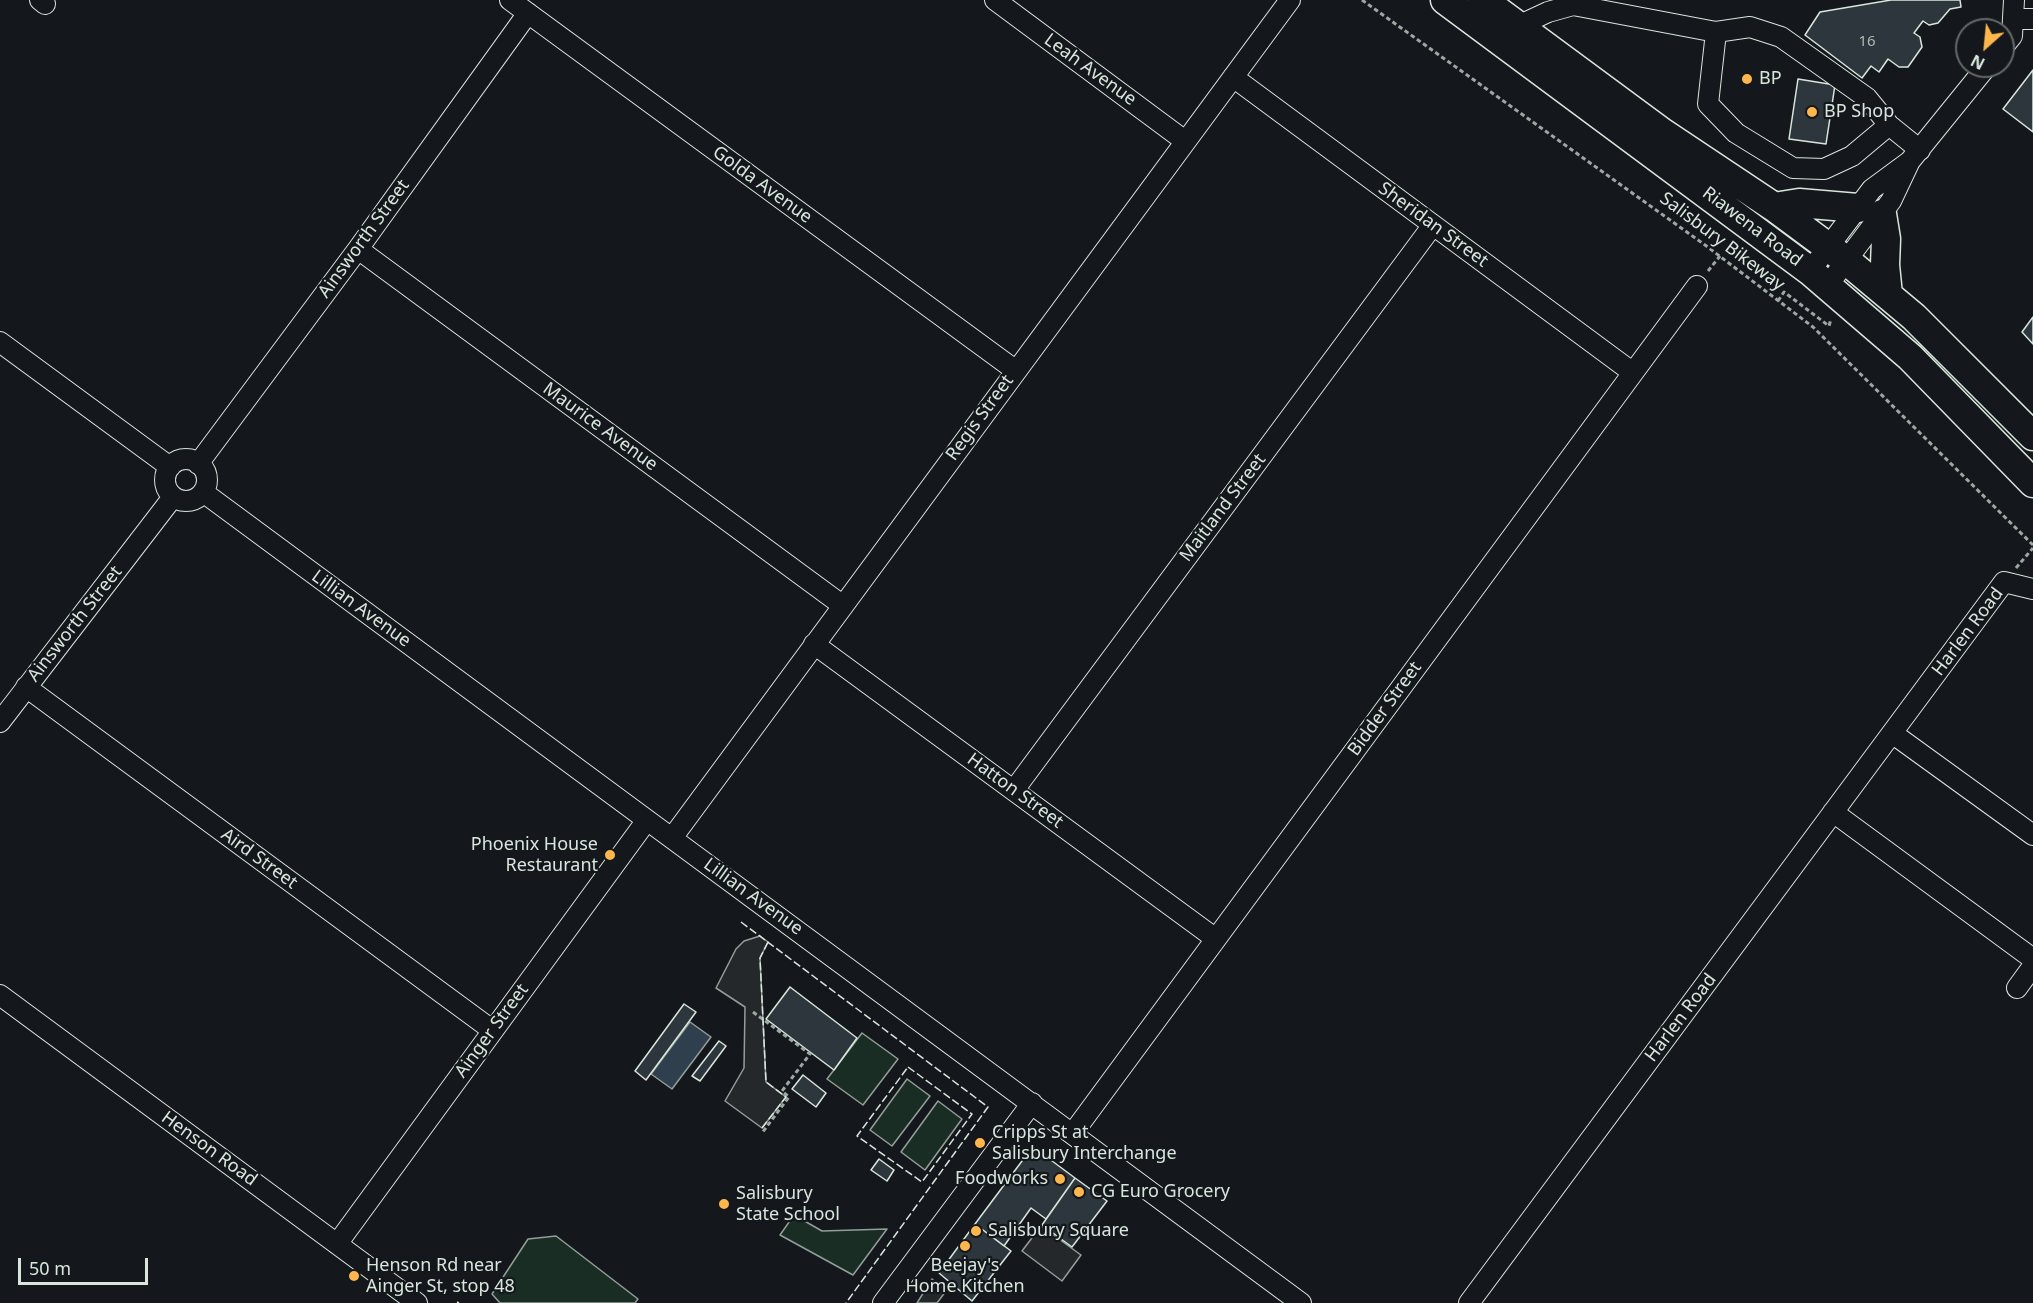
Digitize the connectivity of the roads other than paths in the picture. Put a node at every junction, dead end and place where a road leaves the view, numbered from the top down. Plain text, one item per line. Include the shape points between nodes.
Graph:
1 (510, 0) edge
2 (994, 0) edge
3 (1290, 0) edge
4 (1445, 0) edge
5 (1483, 0) edge
6 (2013, 10) edge
7 (528, 13) junction
8 (2033, 18) edge
9 (1518, 26) junction
10 (1716, 32) junction
11 (1233, 77) junction
12 (1977, 78) edge
13 (1889, 124) junction
14 (1185, 141) junction
15 (1915, 155) junction
16 (1774, 207) junction
17 (1870, 211) junction
18 (1433, 225) junction
19 (358, 249) junction
20 (1838, 254) junction
21 (1819, 278) junction
22 (1697, 286) dead end
23 (1888, 295) junction
24 (0, 342) edge
25 (1015, 370) junction
26 (1632, 372) junction
27 (2033, 436) edge
28 (198, 464) junction
29 (170, 467) junction
30 (2033, 483) edge
31 (203, 492) junction
32 (173, 497) junction
33 (2033, 588) edge
34 (843, 605) junction
35 (814, 644) junction
36 (26, 687) junction
37 (0, 722) edge
38 (1892, 734) junction
39 (1014, 790) junction
40 (1833, 812) junction
41 (647, 820) junction
42 (2033, 836) edge
43 (672, 838) junction
44 (1216, 939) junction
45 (2033, 960) edge
46 (2033, 966) edge
47 (2017, 988) dead end
48 (0, 995) edge
49 (492, 1030) junction
50 (1032, 1103) junction
51 (1074, 1133) junction
52 (338, 1244) junction
53 (417, 1303) edge
54 (883, 1303) edge
55 (1301, 1303) edge
56 (1469, 1303) edge

1 - 7 street, Golda Avenue
2 - 14 street, Leah Avenue
3 - 11 street, Regis Street
4 - 21 highway, Riawena Road
5 - 9 highway, Riawena Road
6 - 8 street
7 - 19 street, Ainsworth Street
7 - 25 street, Golda Avenue
9 - 10 street via 1573,5
9 - 16 highway, Riawena Road via 1663,133
10 - 13 street via 1750,27 1780,37 1867,98
10 - 13 street via 1708,104 1736,133 1793,168 1824,169 1852,156
11 - 14 street, Regis Street
11 - 18 street, Sheridan Street
12 - 15 street
13 - 15 street
14 - 25 street, Regis Street
15 - 17 street via 1872,189
16 - 17 highway via 1799,203
16 - 20 highway, Riawena Road
17 - 20 street
17 - 23 highway via 1886,239
18 - 26 street, Sheridan Street
18 - 39 street, Maitland Street
19 - 28 street, Ainsworth Street
19 - 34 street, Maurice Avenue
20 - 21 street
20 - 23 highway, Riawena Road
21 - 30 highway, Riawena Road via 1917,364
22 - 26 street, Bidder Street
23 - 27 highway, Riawena Road via 1963,363
24 - 29 street
25 - 34 street, Regis Street
26 - 44 street, Bidder Street
28 - 29 street via 186,459
28 - 31 street via 207,480
29 - 32 street via 165,479
31 - 32 street via 186,501
31 - 41 street, Lillian Avenue
32 - 36 street, Ainsworth Street
33 - 38 street, Harlen Road via 2004,582
34 - 35 street, Regis Street
35 - 39 street, Hatton Street
35 - 43 street, Regis Street
36 - 37 street, Ainsworth Street
36 - 49 street, Aird Street
38 - 40 street, Harlen Road
38 - 42 street
39 - 44 street, Hatton Street
40 - 45 street
40 - 56 street, Harlen Road
41 - 43 street, Lillian Avenue
41 - 49 street, Ainger Street
43 - 50 street, Lillian Avenue
44 - 51 street, Bidder Street
46 - 47 street
48 - 52 street, Henson Road
49 - 52 street, Ainger Street
50 - 51 street, Lillian Avenue
50 - 54 street
51 - 55 street, Lillian Avenue
52 - 53 street, Henson Road

